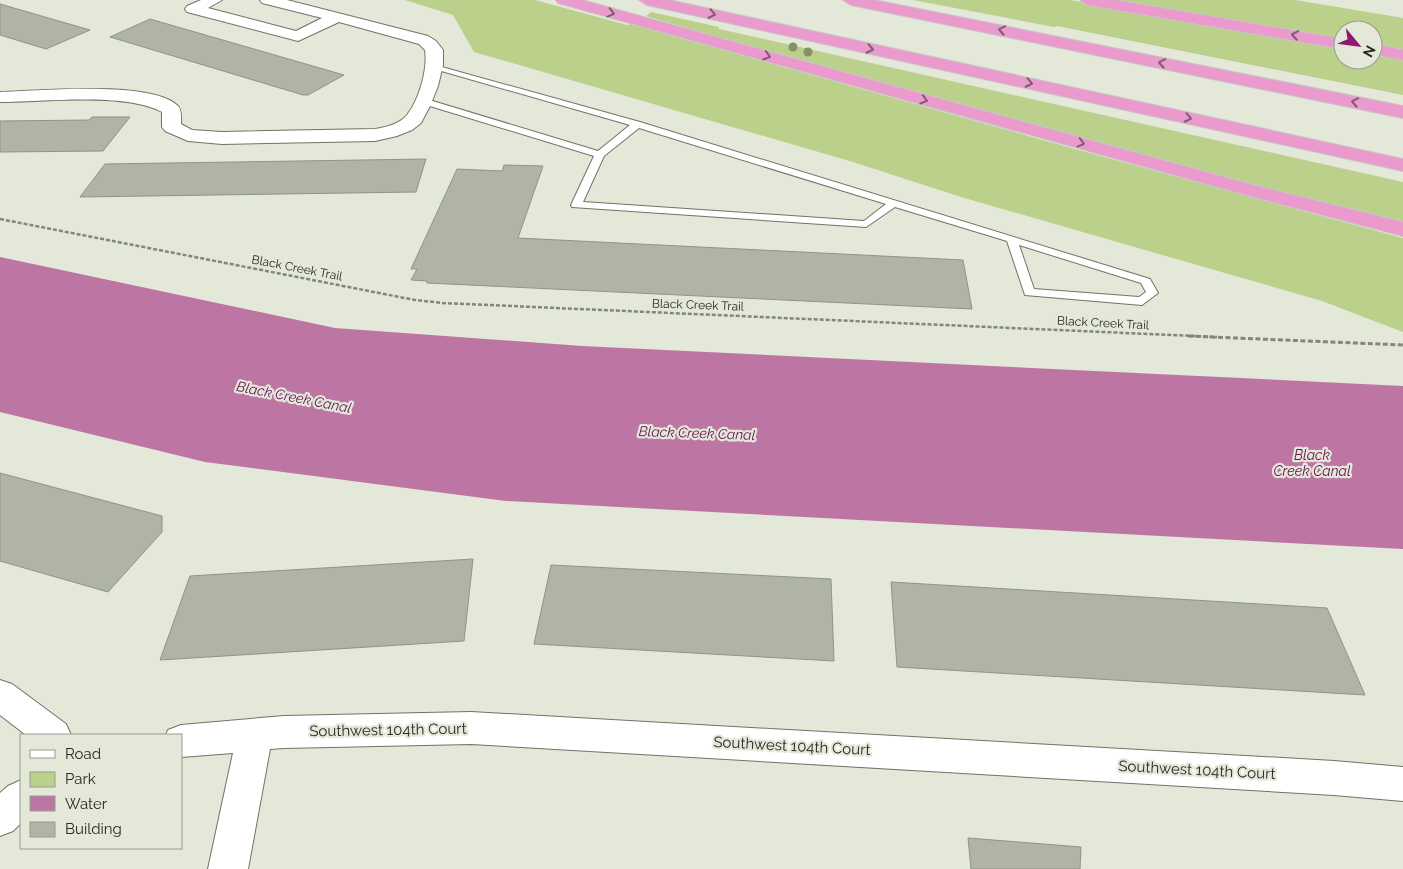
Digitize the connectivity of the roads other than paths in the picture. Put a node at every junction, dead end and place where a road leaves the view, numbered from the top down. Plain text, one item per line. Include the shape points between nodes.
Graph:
1 (214, 0) edge
2 (268, 0) edge
3 (564, 0) edge
4 (647, 0) edge
5 (851, 0) edge
6 (1088, 0) edge
7 (337, 17) junction
8 (1333, 42) edge
9 (1383, 51) edge
10 (1403, 55) edge
11 (434, 66) junction
12 (0, 97) edge
13 (423, 100) junction
14 (1403, 112) edge
15 (637, 124) junction
16 (600, 155) junction
17 (1403, 165) edge
18 (893, 203) junction
19 (1403, 229) edge
20 (1012, 239) junction
21 (0, 694) edge
22 (53, 734) edge
23 (255, 735) junction
24 (182, 741) edge
25 (1403, 784) edge
26 (20, 799) edge
27 (0, 818) edge
28 (228, 869) edge

1 - 7 street via 193,9 298,36
2 - 7 street
3 -> 19 highway via 1246,189
4 -> 17 highway
14 -> 5 highway
8 -> 6 highway
7 - 11 street via 426,41 435,53
9 - 10 highway
11 - 13 street
11 - 15 lane
12 - 13 street via 142,97 171,109 172,127 179,132 222,138 388,133 414,119
13 - 16 lane
15 - 16 lane
15 - 18 lane
16 - 18 lane via 576,205 866,224
18 - 20 lane
20 - 20 lane via 1029,292 1142,301 1152,293 1146,281
21 - 22 street
23 - 24 street, Southwest 104th Court
23 - 25 street, Southwest 104th Court via 470,728
23 - 28 street
26 - 27 street

